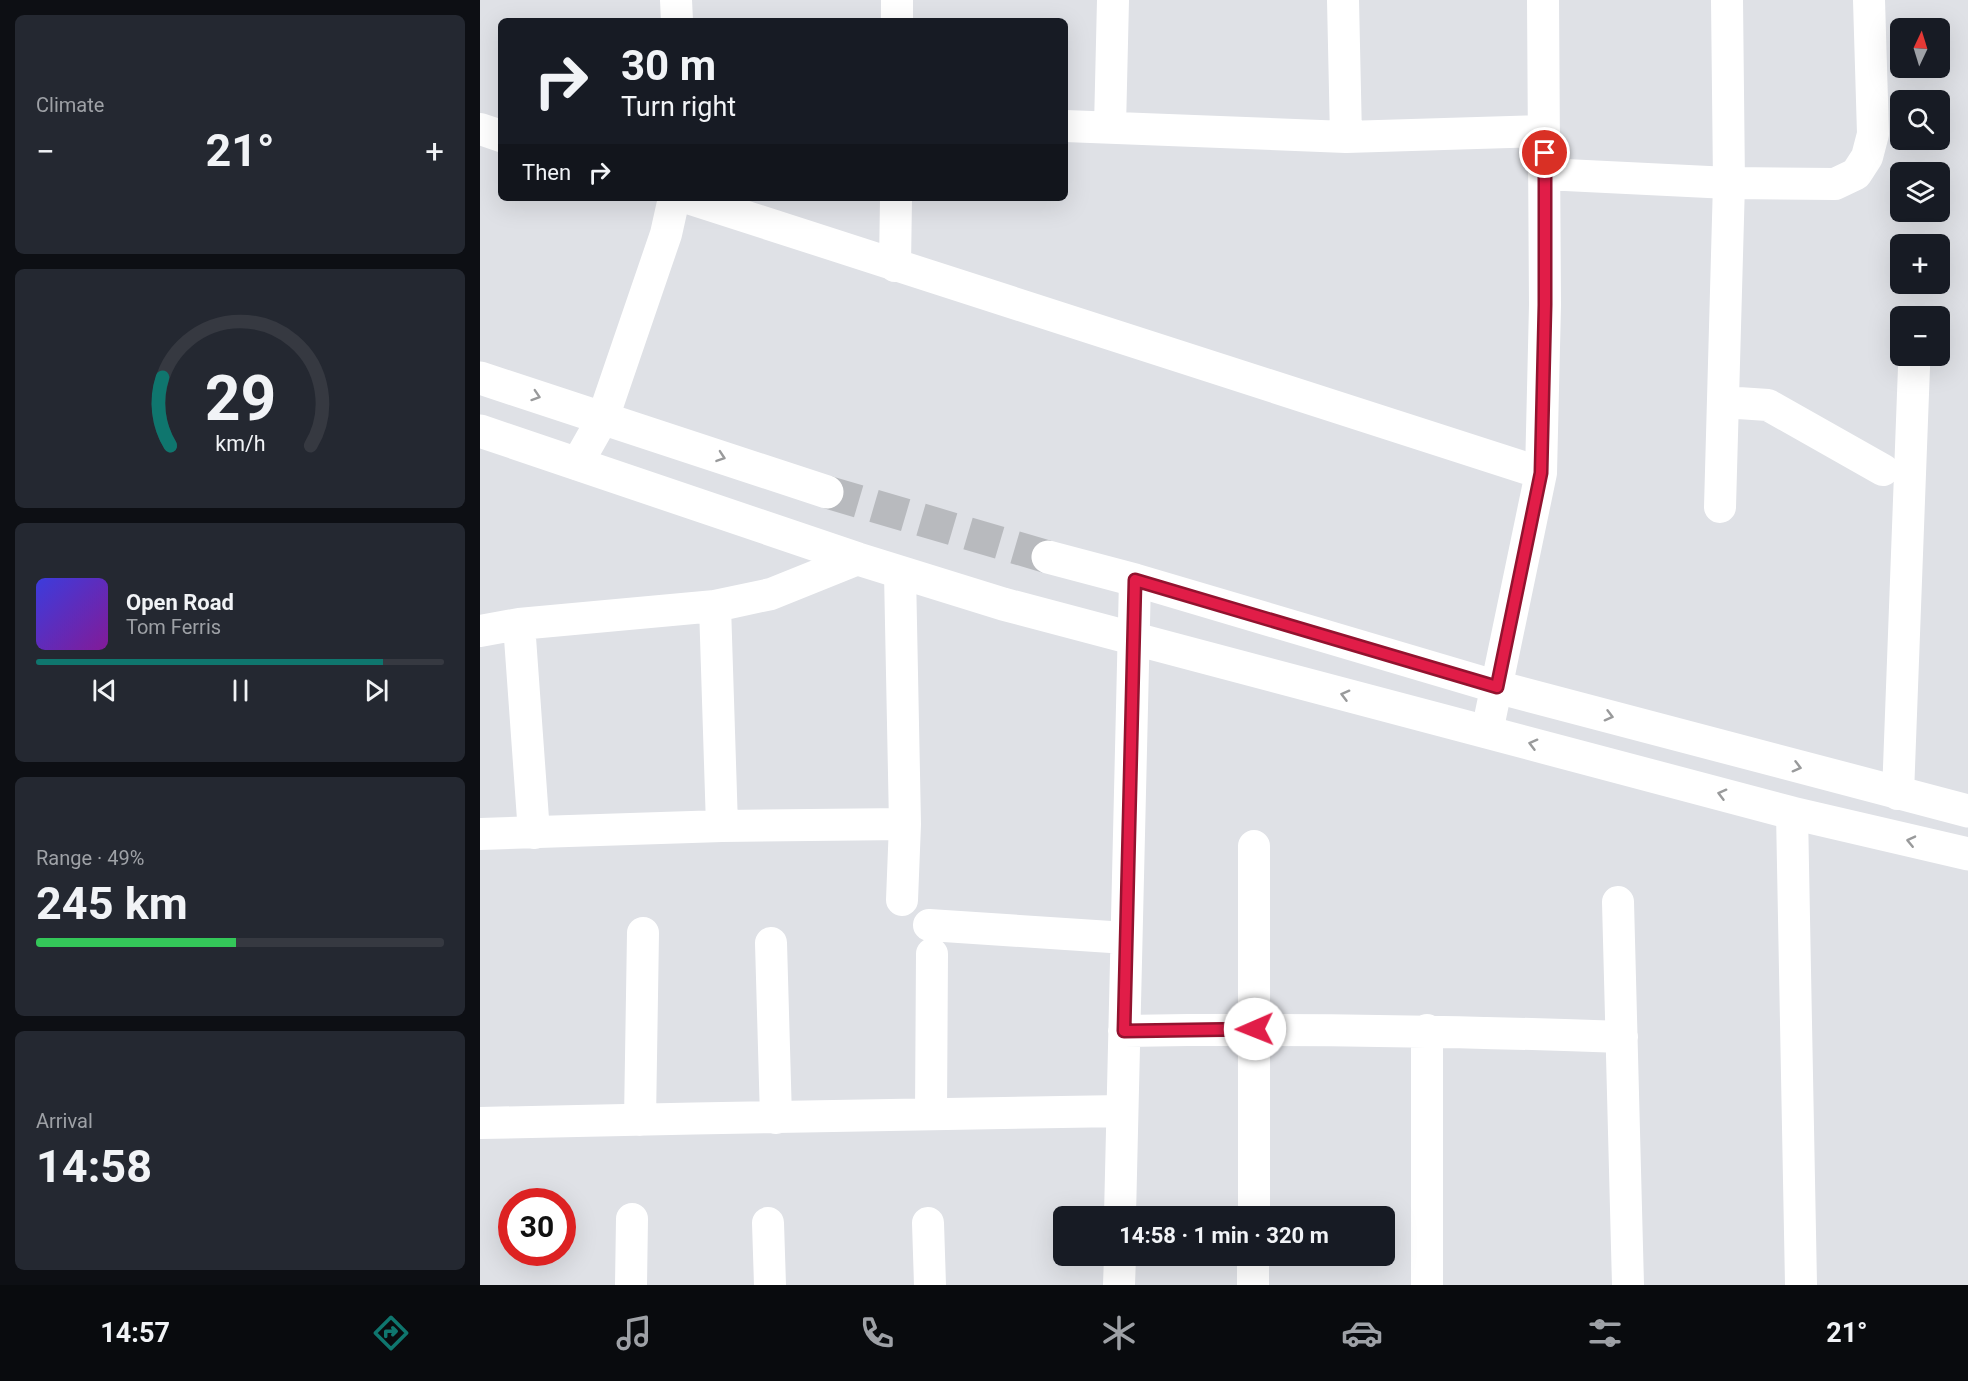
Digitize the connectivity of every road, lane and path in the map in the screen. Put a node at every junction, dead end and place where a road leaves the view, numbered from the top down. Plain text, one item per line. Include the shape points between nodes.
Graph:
1 (676, 0) edge
2 (897, 0) edge
3 (1113, 0) edge
4 (1343, 0) edge
5 (1543, 0) edge
6 (1727, 0) edge
7 (1869, 0) edge
8 (676, 18) edge
9 (897, 18) edge
10 (1068, 126) edge
11 (1110, 127) junction
12 (480, 129) edge
13 (1545, 131) junction
14 (498, 135) edge
15 (1346, 137) junction
16 (1545, 174) junction
17 (1729, 183) junction
18 (673, 201) edge
19 (697, 201) edge
20 (896, 201) edge
21 (895, 266) junction
22 (1914, 367) dead end
23 (480, 378) edge
24 (1723, 402) junction
25 (603, 418) junction
26 (480, 431) edge
27 (577, 464) junction
28 (1883, 470) dead end
29 (1541, 473) junction
30 (827, 492) tunnel mouth
31 (1720, 507) dead end
32 (1048, 557) tunnel mouth
33 (858, 559) junction
34 (900, 573) junction
35 (1135, 580) junction
36 (715, 606) junction
37 (519, 624) junction
38 (480, 631) edge
39 (1133, 639) junction
40 (1497, 687) junction
41 (1486, 732) junction
42 (1898, 794) junction
43 (1968, 811) edge
44 (1792, 813) junction
45 (905, 824) junction
46 (722, 826) junction
47 (534, 833) junction
48 (480, 834) edge
49 (1254, 846) dead end
50 (1968, 854) edge
51 (902, 900) dead end
52 (1618, 902) dead end
53 (643, 933) dead end
54 (1126, 938) junction
55 (771, 943) dead end
56 (1255, 1029) junction
57 (1427, 1030) junction
58 (1124, 1031) junction
59 (1622, 1037) junction
60 (1122, 1111) junction
61 (931, 1113) junction
62 (776, 1118) junction
63 (640, 1120) junction
64 (480, 1123) edge
65 (1120, 1206) edge
66 (1254, 1206) edge
67 (632, 1219) dead end
68 (768, 1223) dead end
69 (927, 1223) dead end
70 (1120, 1266) edge
71 (1253, 1266) edge
72 (631, 1285) edge
73 (770, 1285) edge
74 (930, 1285) edge
75 (1119, 1285) edge
76 (1253, 1285) edge
77 (1427, 1285) edge
78 (1628, 1285) edge
79 (1801, 1285) edge

1 - 8 street
2 - 9 street
3 - 11 street
4 - 15 street
5 - 13 street
6 - 17 street
7 - 17 street via 1873,134 1867,157 1856,174 1835,184
10 - 11 street
11 - 15 street
12 - 14 street
13 - 15 street
13 - 16 street
16 - 17 street
16 - 29 street
17 - 24 street
18 - 25 street via 666,234
19 - 21 street
20 - 21 street
21 - 29 street
22 - 42 street
23 -> 25 street
24 - 28 street via 1768,405
24 - 31 street
25 - 27 street
25 -> 30 street
26 - 27 street
27 - 33 street
29 - 40 street
32 - 35 street
33 - 34 street
33 - 36 street via 771,594
34 - 39 street
34 - 45 street
35 - 39 street
35 - 40 street
36 - 37 street
36 - 46 street
37 - 38 street
37 - 47 street
41 -> 39 street
39 - 54 street
40 - 41 street
40 -> 42 street
44 -> 41 street
42 - 43 street
50 -> 44 street
44 - 79 street
45 - 46 street
45 - 51 street
46 - 47 street
47 - 48 street
49 - 56 street
52 - 59 street
53 - 63 street
54 - 58 street
54 - 61 street via 930,939
55 - 62 street
56 - 57 street
56 - 58 street
56 - 66 street
57 - 59 street
57 - 77 street
58 - 60 street
59 - 78 street
60 - 61 street
60 - 65 street
61 - 62 street
62 - 63 street
63 - 64 street
67 - 72 street
68 - 73 street
69 - 74 street
70 - 75 street
71 - 76 street

